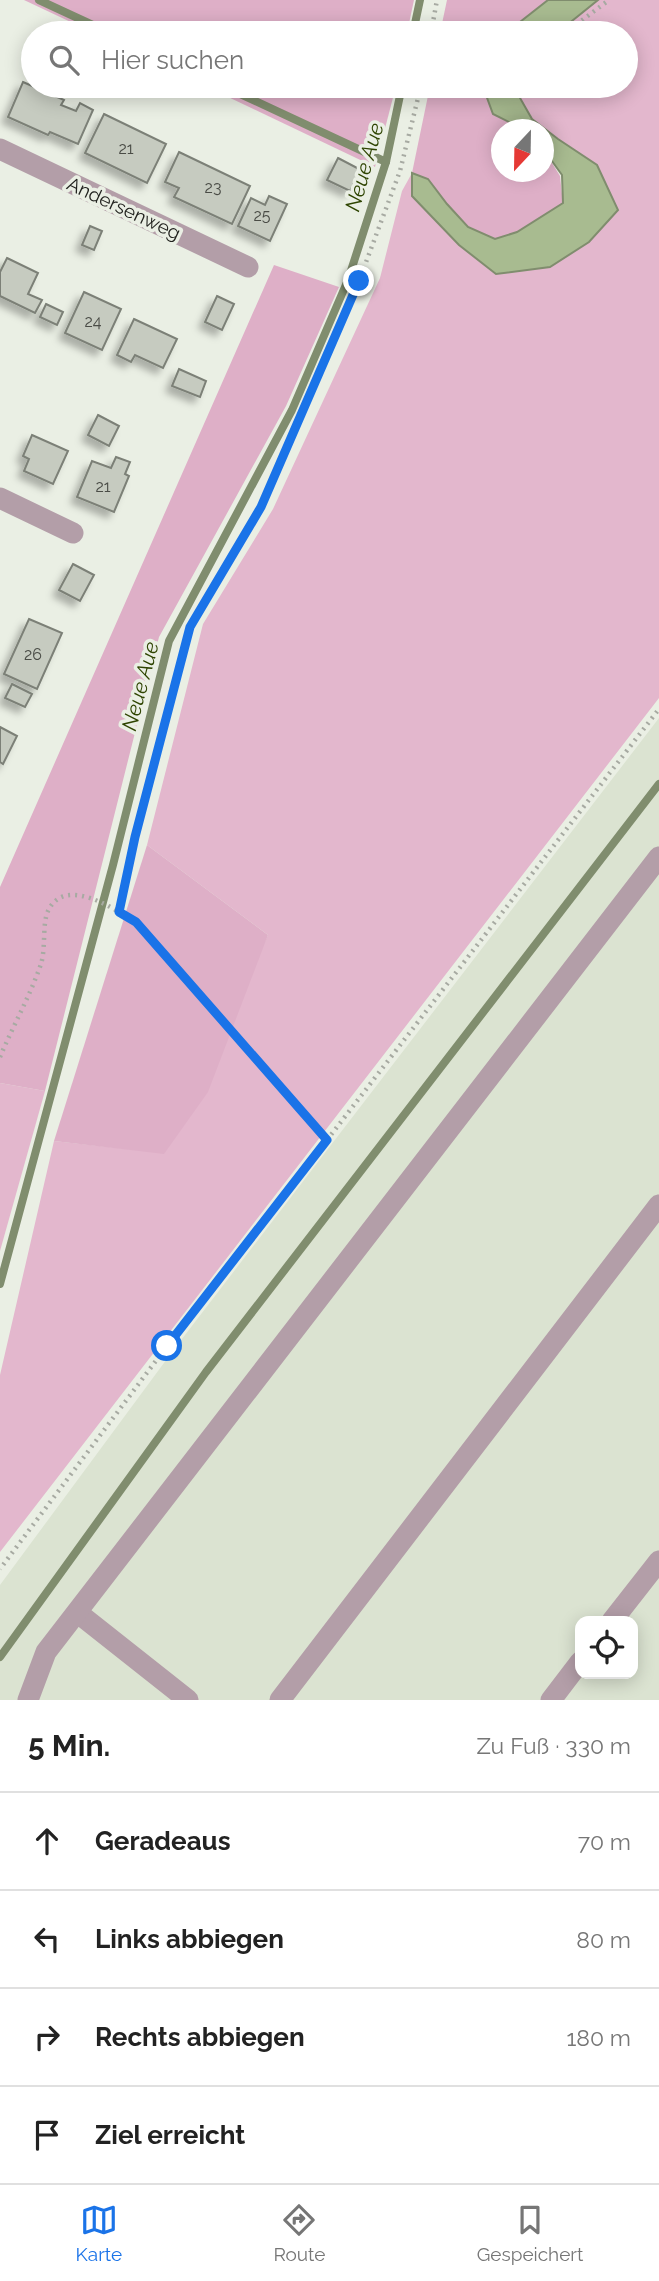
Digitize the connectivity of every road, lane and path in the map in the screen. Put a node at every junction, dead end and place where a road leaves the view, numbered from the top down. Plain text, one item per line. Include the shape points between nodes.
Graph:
1 (437, 0) edge
2 (609, 0) edge
3 (433, 21) edge
4 (581, 21) edge
5 (418, 98) edge
6 (0, 149) edge
7 (248, 267) dead end
8 (0, 498) edge
9 (74, 533) dead end
10 (659, 709) edge
11 (659, 857) edge
12 (119, 912) junction
13 (0, 1057) edge
14 (327, 1140) junction
15 (659, 1205) edge
16 (659, 1561) edge
17 (0, 1569) edge
18 (78, 1613) junction
19 (616, 1616) edge
20 (575, 1669) edge
21 (28, 1700) edge
22 (188, 1700) edge
23 (280, 1700) edge
24 (551, 1700) edge

1 - 3 path
2 - 4 path
5 - 12 path via 400,171 359,281 261,507 190,627
6 - 7 street, Andersenweg
8 - 9 street
10 - 14 path
11 - 18 street
12 - 13 path via 74,893 59,898 47,912 42,962
12 - 14 path via 136,922
14 - 17 path
15 - 23 street
16 - 19 street
18 - 21 street via 46,1652
18 - 22 street
20 - 24 street

